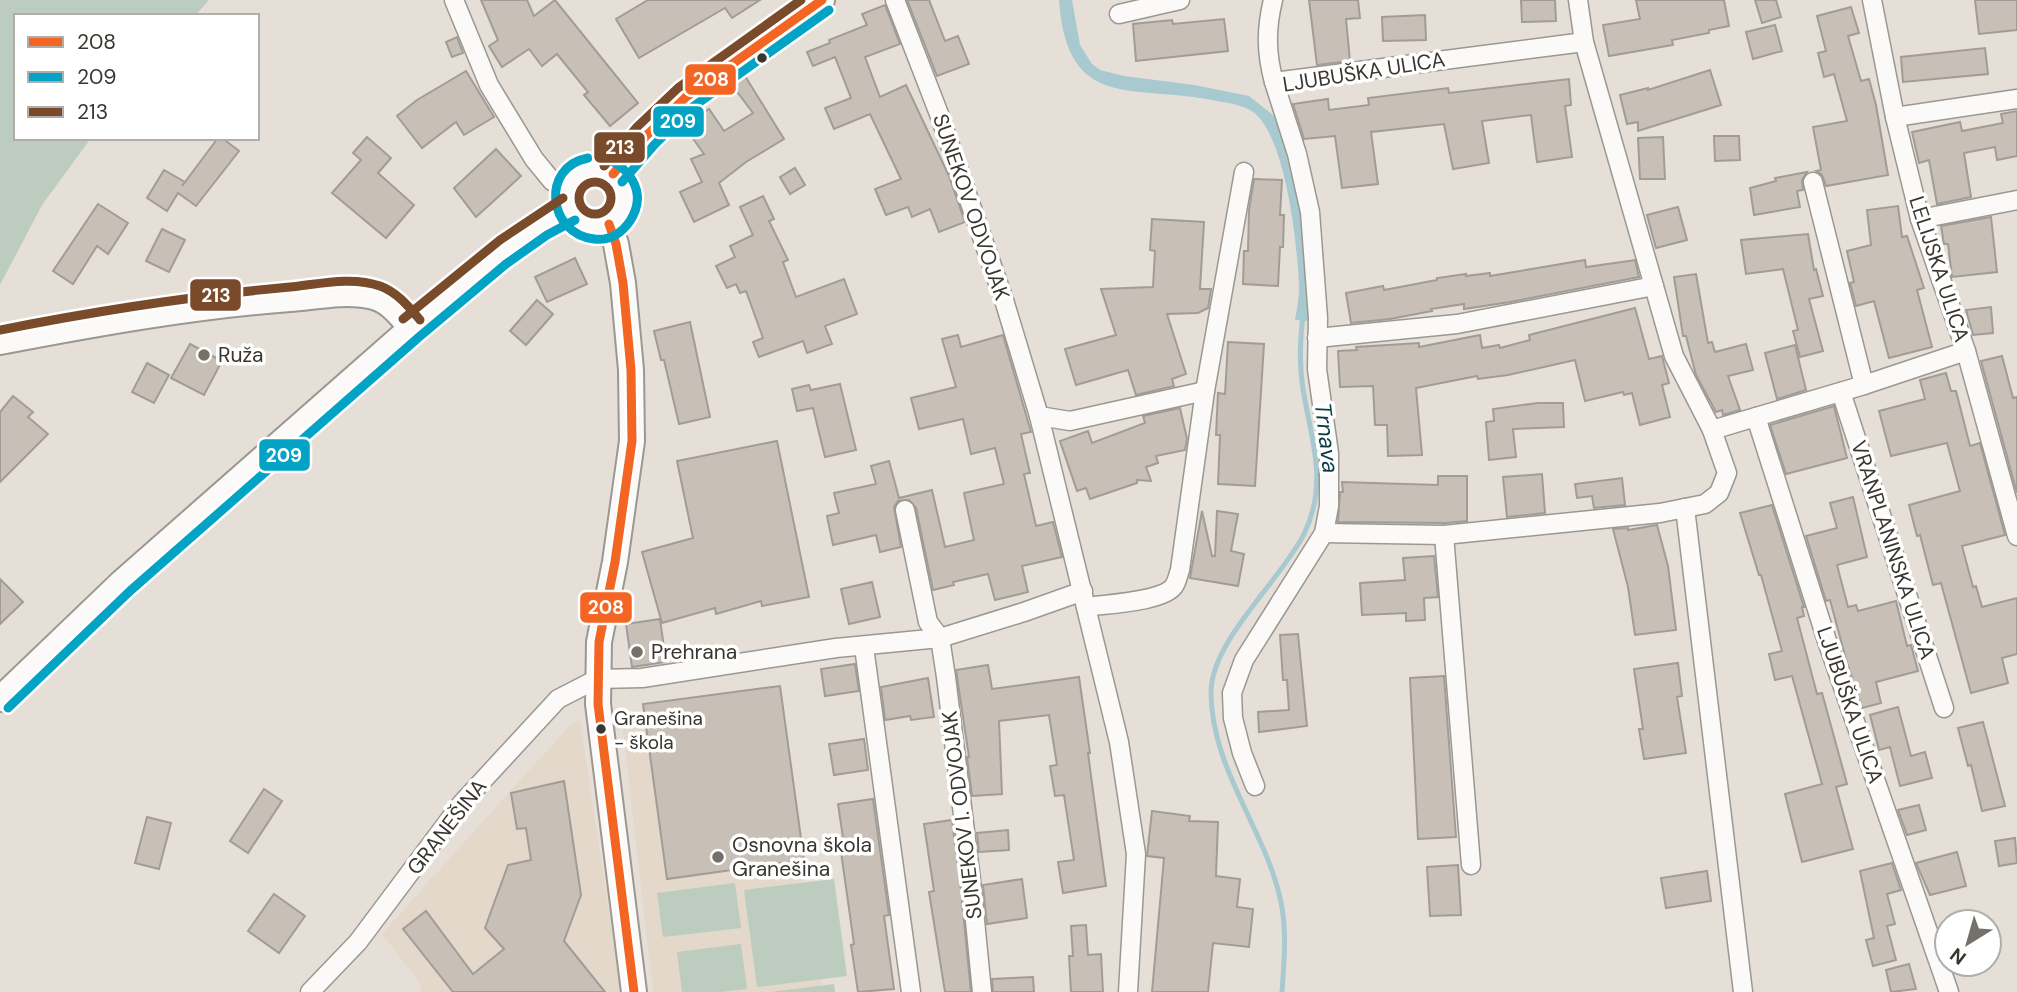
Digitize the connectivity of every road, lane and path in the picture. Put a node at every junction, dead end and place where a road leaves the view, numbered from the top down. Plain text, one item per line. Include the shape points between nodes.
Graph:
1 (454, 0) edge
2 (822, 0) edge
3 (895, 0) edge
4 (1180, 0) edge
5 (1273, 0) edge
6 (1578, 0) edge
7 (1872, 0) edge
8 (1119, 14) dead end
9 (1584, 42) junction
10 (1273, 82) junction
11 (2017, 99) edge
12 (1895, 117) junction
13 (1244, 172) dead end
14 (613, 174) junction
15 (1813, 182) dead end
16 (569, 200) junction
17 (2017, 200) edge
18 (1920, 219) junction
19 (609, 224) junction
20 (1654, 286) junction
21 (411, 328) junction
22 (1317, 338) junction
23 (0, 342) edge
24 (1966, 351) junction
25 (1864, 385) junction
26 (1205, 391) junction
27 (1841, 392) junction
28 (1039, 416) junction
29 (1756, 417) junction
30 (1712, 430) junction
31 (1685, 508) junction
32 (905, 510) dead end
33 (1324, 533) junction
34 (1444, 535) junction
35 (2017, 536) edge
36 (1084, 599) junction
37 (940, 638) junction
38 (864, 647) junction
39 (597, 679) junction
40 (0, 699) edge
41 (1944, 708) dead end
42 (1255, 786) dead end
43 (1471, 866) dead end
44 (310, 992) edge
45 (634, 992) edge
46 (911, 992) edge
47 (982, 992) edge
48 (1128, 992) edge
49 (1743, 992) edge
50 (1949, 992) edge

1 - 16 street via 495,96 534,159
2 - 14 main road via 686,97
3 - 28 street, SUNEKOV ODVOJAK via 1004,300
4 - 8 street
5 - 10 street via 1267,46
6 - 9 street
7 - 12 street, LELIJSKA ULICA
9 - 10 street, LJUBUŠKA ULICA
9 - 20 street
10 - 22 street, LJUBUŠKA ULICA via 1310,212
11 - 12 street
12 - 18 street, LELIJSKA ULICA
13 - 26 street
14 - 16 main road via 586,170 578,175
14 - 19 main road via 625,200
15 - 25 street
16 - 19 main road via 582,223
16 - 21 main road
17 - 18 street
18 - 24 street, LELIJSKA ULICA
19 - 39 main road via 623,283 632,441
20 - 22 street via 1457,324
20 - 30 street via 1674,356
21 - 23 main road via 383,300 342,295 258,301
21 - 40 main road via 122,583
22 - 33 street, LJUBUŠKA ULICA via 1329,453
24 - 25 street
24 - 35 street, LELIJSKA ULICA
25 - 27 street
26 - 28 street via 1070,421
26 - 36 street via 1174,587 1145,599
27 - 29 street
27 - 41 street, VRANPLANINSKA ULICA
28 - 36 street, SUNEKOV ODVOJAK
29 - 30 street
29 - 50 street, LJUBUŠKA ULICA via 1827,641
30 - 31 street via 1727,473 1719,493 1705,504
31 - 34 street
31 - 49 street
32 - 37 street, SUNEKOV I. ODVOJAK via 928,622
33 - 34 street
33 - 42 street, LJUBUŠKA ULICA via 1244,660 1232,692 1233,718
34 - 43 street
36 - 37 street
36 - 48 street via 1119,743 1136,854
37 - 38 street
37 - 47 street, SUNEKOV I. ODVOJAK
38 - 39 street via 642,678
38 - 46 street
39 - 44 street, GRANEŠINA via 558,699 462,803 358,942
39 - 45 main road

